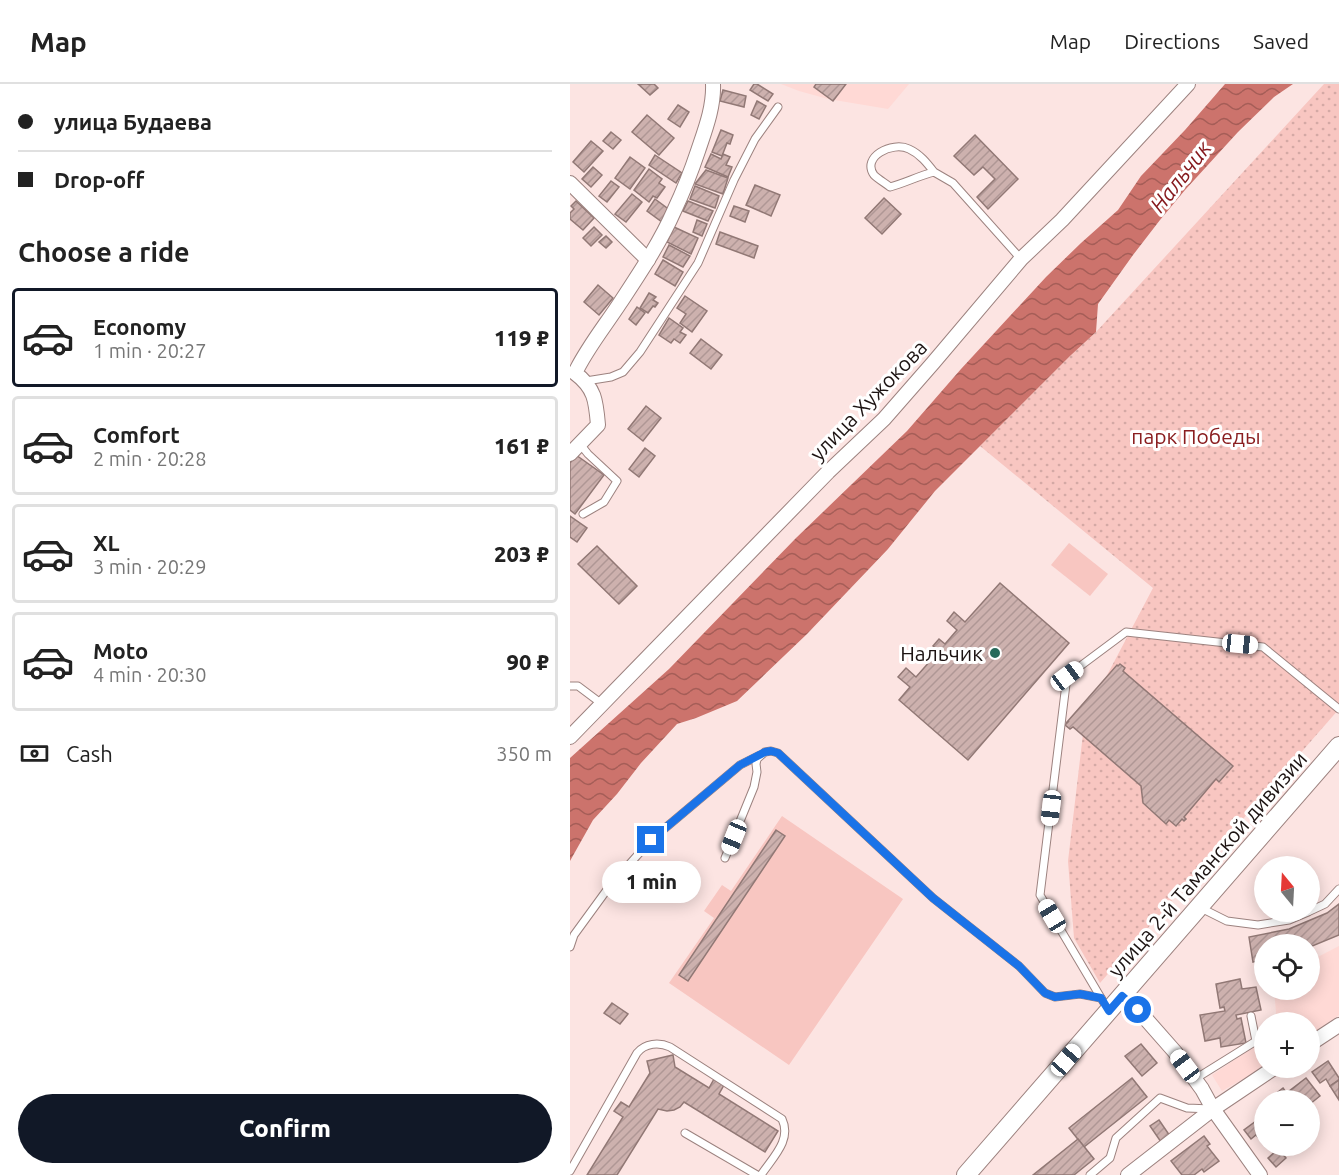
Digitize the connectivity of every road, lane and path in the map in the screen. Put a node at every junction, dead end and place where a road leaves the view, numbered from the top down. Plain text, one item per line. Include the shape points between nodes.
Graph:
1 (713, 84) edge
2 (1188, 84) edge
3 (778, 107) dead end
4 (933, 172) junction
5 (570, 183) edge
6 (1022, 259) junction
7 (648, 260) junction
8 (577, 376) edge
9 (575, 449) edge
10 (583, 514) dead end
11 (570, 686) edge
12 (603, 704) junction
13 (1339, 709) edge
14 (570, 738) edge
15 (1339, 746) edge
16 (760, 755) junction
17 (725, 858) dead end
18 (1339, 889) edge
19 (1320, 906) edge
20 (1199, 907) junction
21 (1277, 922) edge
22 (570, 947) edge
23 (1122, 996) junction
24 (1105, 1004) junction
25 (1251, 1016) dead end
26 (1339, 1025) edge
27 (1320, 1037) edge
28 (1259, 1078) edge
29 (1195, 1079) junction
30 (1213, 1109) junction
31 (685, 1133) dead end
32 (570, 1171) edge
33 (759, 1175) edge
34 (966, 1175) edge
35 (1090, 1175) edge
36 (1128, 1175) edge
37 (1260, 1175) edge

1 - 7 street via 712,103 688,179
2 - 6 street, улица Хужокова
3 - 8 lane via 755,139 698,263 640,352 623,372 611,377
4 - 4 lane via 921,156 902,146 882,151 874,157 871,167 890,187
4 - 6 lane via 953,183
5 - 7 street
6 - 12 street, улица Хужокова via 884,419
7 - 8 street via 581,361
8 - 9 street via 592,393 597,425
9 - 10 lane via 588,454 618,481 604,502
11 - 12 lane via 578,686
12 - 14 street, улица Хужокова
13 - 24 lane via 1263,647 1126,632 1067,676 1040,895
15 - 20 main road, улица 2-й Таманской дивизии
16 - 17 lane via 754,787
16 - 22 lane via 740,765 651,840 609,887 574,935
16 - 24 lane via 778,753 933,898 1019,966 1045,993 1055,997 1080,994
18 - 19 lane
20 - 21 lane via 1227,921 1258,925
20 - 23 main road, улица 2-й Таманской дивизии
23 - 24 main road, улица 2-й Таманской дивизии
23 - 29 street
24 - 34 main road, улица 2-й Таманской дивизии
25 - 29 lane via 1256,1041
26 - 27 street
28 - 30 street
29 - 30 street
30 - 35 lane via 1187,1108 1160,1098 1116,1138 1110,1158
30 - 36 street
30 - 37 street
31 - 33 lane
32 - 33 lane via 637,1053 643,1047 662,1044 782,1119 784,1141

